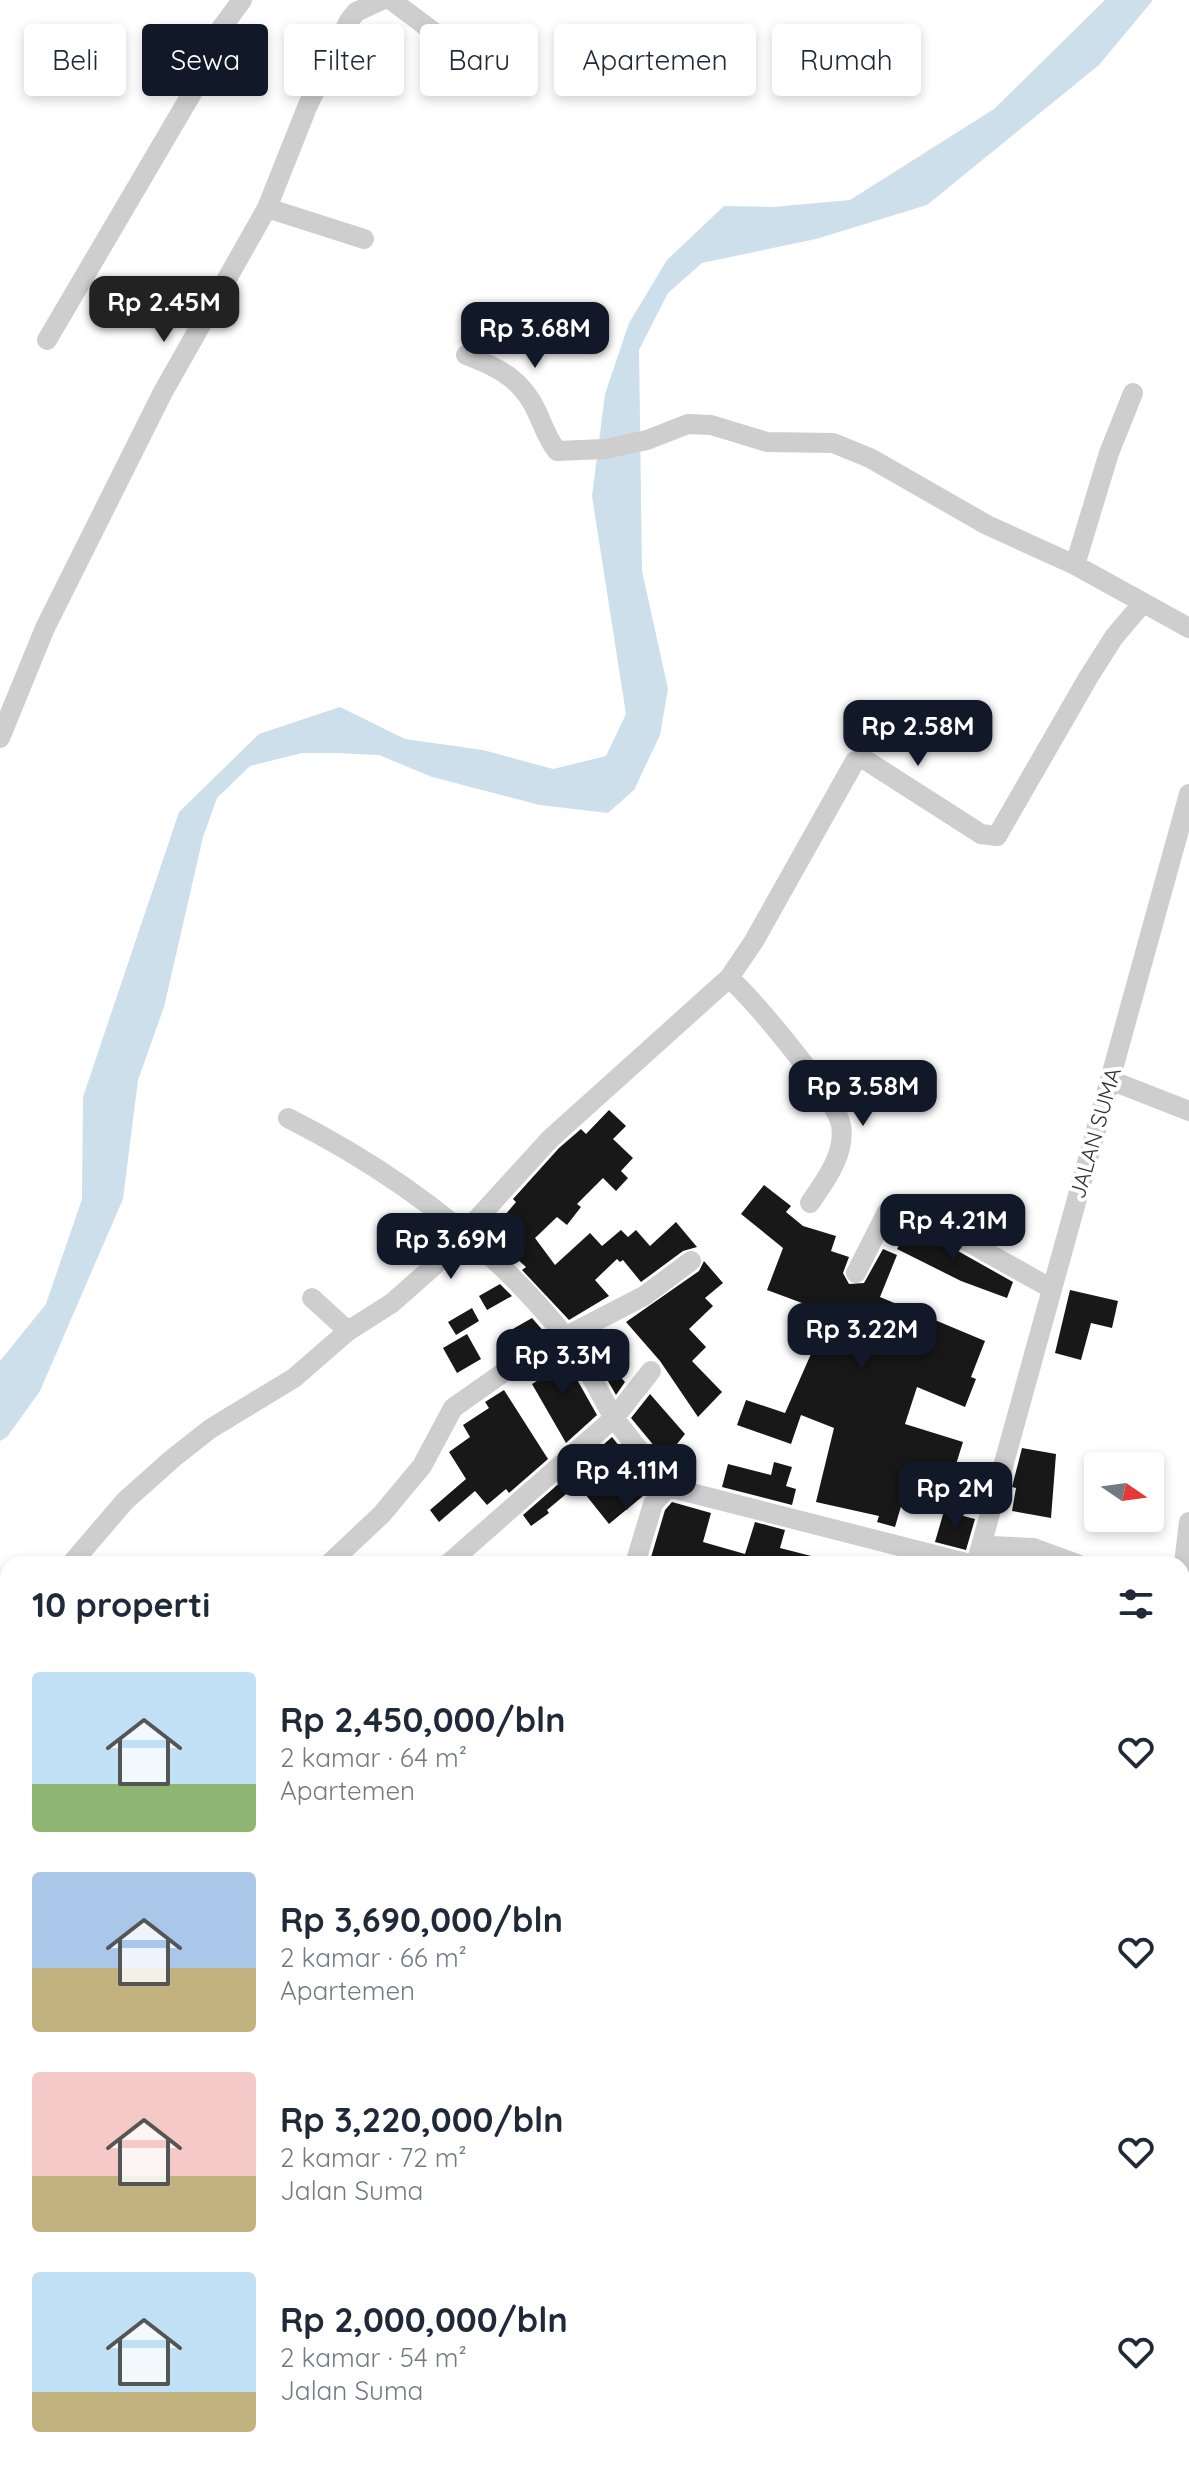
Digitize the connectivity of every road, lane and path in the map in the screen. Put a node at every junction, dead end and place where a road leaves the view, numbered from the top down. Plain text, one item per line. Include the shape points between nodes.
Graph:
1 (242, 0) edge
2 (380, 1) edge
3 (420, 26) edge
4 (267, 208) junction
5 (364, 239) dead end
6 (47, 340) dead end
7 (466, 355) dead end
8 (1133, 393) dead end
9 (1075, 565) junction
10 (1143, 603) junction
11 (1189, 628) edge
12 (0, 738) edge
13 (1189, 794) edge
14 (729, 978) junction
15 (1110, 1080) junction
16 (1189, 1111) edge
17 (288, 1118) dead end
18 (810, 1203) dead end
19 (462, 1234) junction
20 (691, 1261) dead end
21 (856, 1273) dead end
22 (1052, 1289) junction
23 (312, 1298) dead end
24 (348, 1331) junction
25 (566, 1337) junction
26 (651, 1371) dead end
27 (614, 1418) junction
28 (668, 1487) junction
29 (1189, 1522) edge
30 (78, 1556) edge
31 (337, 1556) edge
32 (457, 1556) edge
33 (637, 1556) edge
34 (942, 1556) edge
35 (976, 1556) edge
36 (982, 1556) edge
37 (1055, 1556) edge
38 (1185, 1556) edge

1 - 6 street via 217,34 198,83
2 - 3 street
2 - 4 street via 349,21
4 - 5 street
4 - 12 street via 156,406 45,628
7 - 9 street via 503,369 515,380 532,400 553,448 562,452 605,449 701,423 767,442 833,443
8 - 9 street
9 - 10 street
10 - 11 street
10 - 14 street via 1088,678 997,836 981,834 864,759 855,761
13 - 15 street, JALAN SUMA
14 - 18 street via 799,1058 841,1124 832,1170
14 - 19 street via 550,1139
15 - 16 street
15 - 22 street, JALAN SUMA
17 - 19 street via 398,1181
19 - 24 street via 392,1303
19 - 25 street via 498,1260
20 - 25 street via 644,1296
21 - 22 street via 887,1212 904,1206
22 - 35 street, JALAN SUMA
23 - 24 street
24 - 30 street via 294,1378 172,1459 125,1501
25 - 27 street
25 - 31 street via 524,1358 453,1408 422,1466
26 - 27 street
27 - 28 street
27 - 32 street
28 - 33 street via 653,1504
28 - 34 street
29 - 38 street
36 - 37 street via 993,1546 1033,1548

